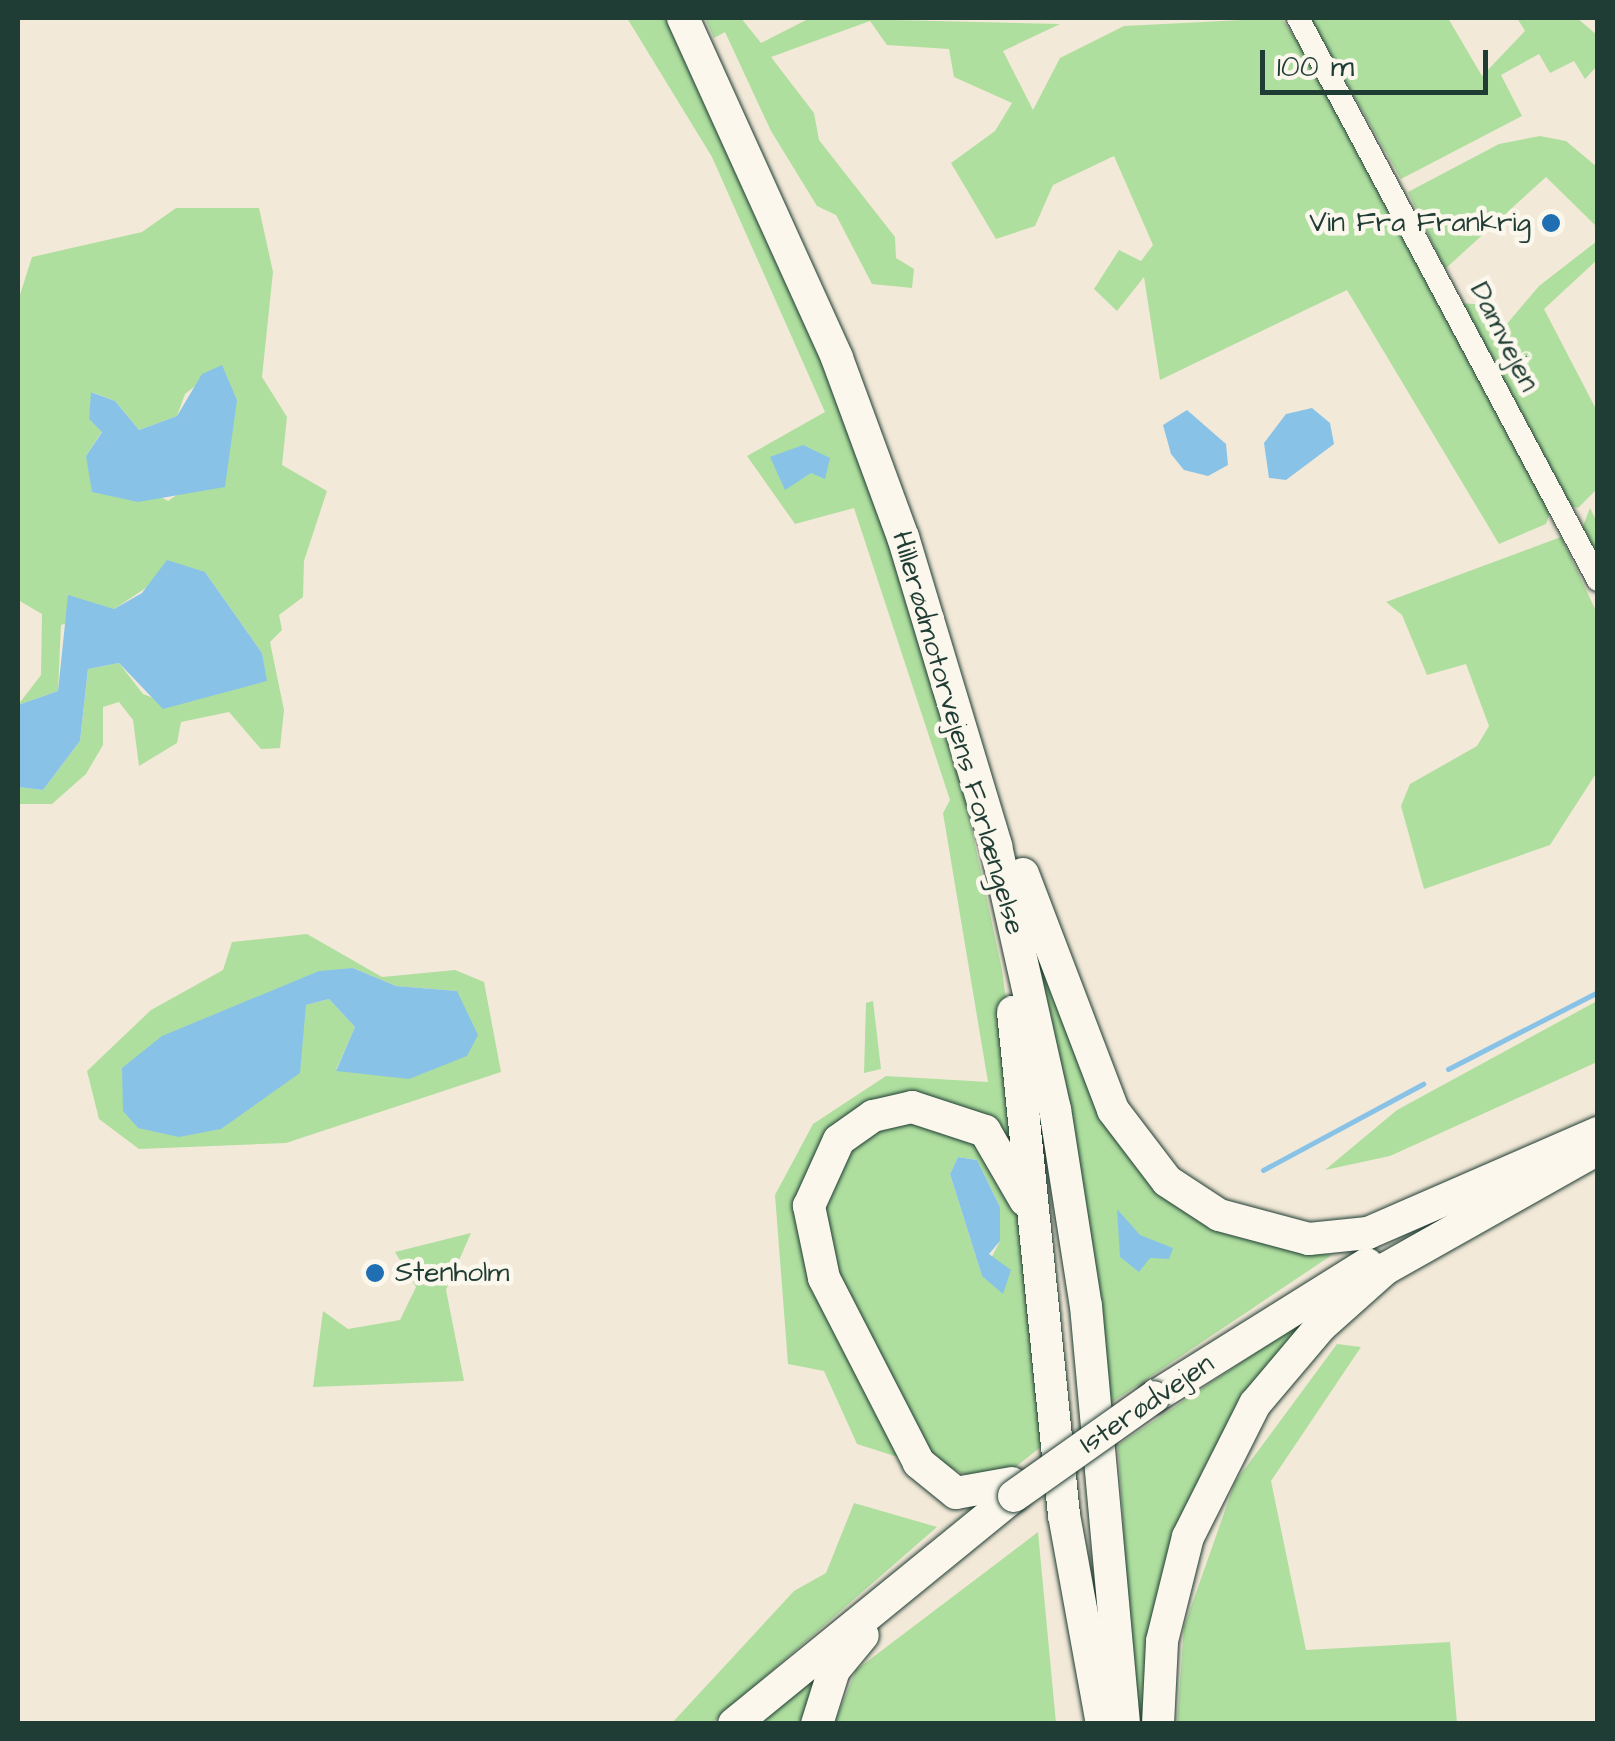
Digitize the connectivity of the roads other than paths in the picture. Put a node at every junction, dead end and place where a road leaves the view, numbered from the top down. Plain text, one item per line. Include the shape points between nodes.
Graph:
1 (683, 18) edge
2 (1298, 18) edge
3 (903, 537) junction
4 (1598, 580) edge
5 (982, 796) junction
6 (1598, 1137) edge
7 (1598, 1150) edge
8 (1039, 1263) junction
9 (1013, 1490) junction
10 (1064, 1515) junction
11 (970, 1530) junction
12 (734, 1724) edge
13 (817, 1724) edge
14 (1078, 1724) edge
15 (1102, 1724) edge
16 (1124, 1724) edge
17 (1158, 1724) edge

1 - 3 highway, Hillerødmotorvejens Forlængelse via 822,323
2 - 4 street, Damvejen
3 - 5 highway, Hillerødmotorvejens Forlængelse
3 - 6 highway via 935,589 1068,1010 1119,1120 1167,1181 1240,1224 1338,1238 1416,1216
5 - 8 highway via 982,850 1039,1226
5 - 16 highway, Hillerødmotorvejens Forlængelse via 1075,1236
6 - 9 highway, Isterødvejen, bridge via 1389,1251
7 - 17 highway via 1385,1269 1320,1326 1255,1404 1188,1537 1162,1641
8 - 9 highway via 1009,1160 956,1115 924,1106 883,1112 850,1130 820,1165 809,1206 817,1262 915,1457 956,1493
8 - 10 highway
9 - 11 highway, Isterødvejen
10 - 14 highway
10 - 15 highway
11 - 12 highway, Isterødvejen
11 - 13 highway via 841,1659

